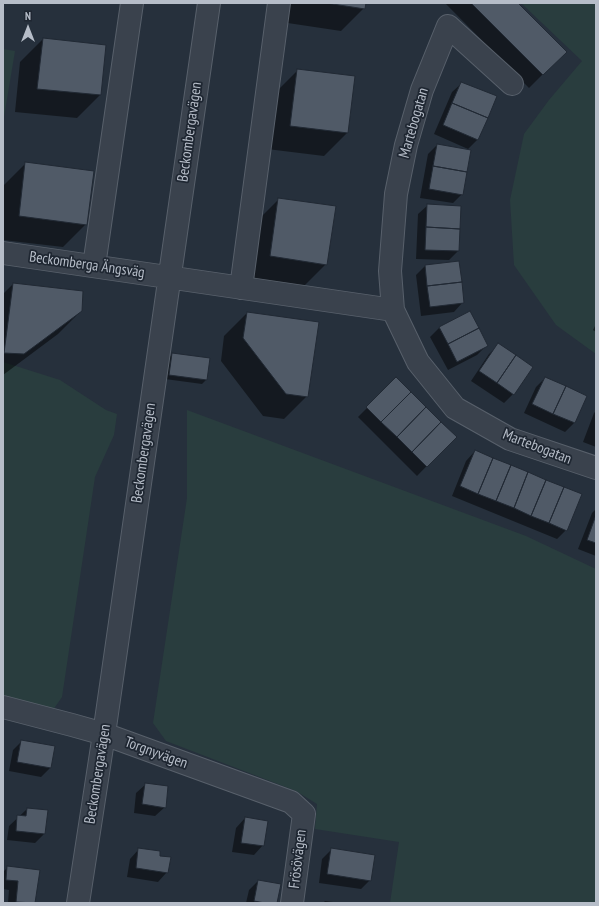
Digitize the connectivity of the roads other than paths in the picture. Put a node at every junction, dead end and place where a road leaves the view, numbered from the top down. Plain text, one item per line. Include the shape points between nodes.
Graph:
1 (132, 3) edge
2 (209, 3) edge
3 (279, 3) edge
4 (512, 84) dead end
5 (3, 253) edge
6 (94, 266) junction
7 (170, 277) junction
8 (241, 288) junction
9 (393, 310) junction
10 (596, 468) edge
11 (3, 707) edge
12 (104, 734) junction
13 (304, 814) joint
14 (78, 903) edge
15 (292, 903) edge

1 - 6 street
2 - 7 street, Beckombergavägen
3 - 8 street
4 - 9 street, Martebogatan via 448,26 422,90 406,145 396,194 390,272
5 - 6 street, Beckomberga Ängsväg
6 - 7 street, Beckomberga Ängsväg
7 - 8 street
7 - 12 street, Beckombergavägen
8 - 9 street
9 - 10 street, Martebogatan via 418,362 455,408 510,439
11 - 12 street, Torgnyvägen
12 - 13 street, Torgnyvägen via 291,802
12 - 14 street, Beckombergavägen
13 - 15 street, Frösövägen

